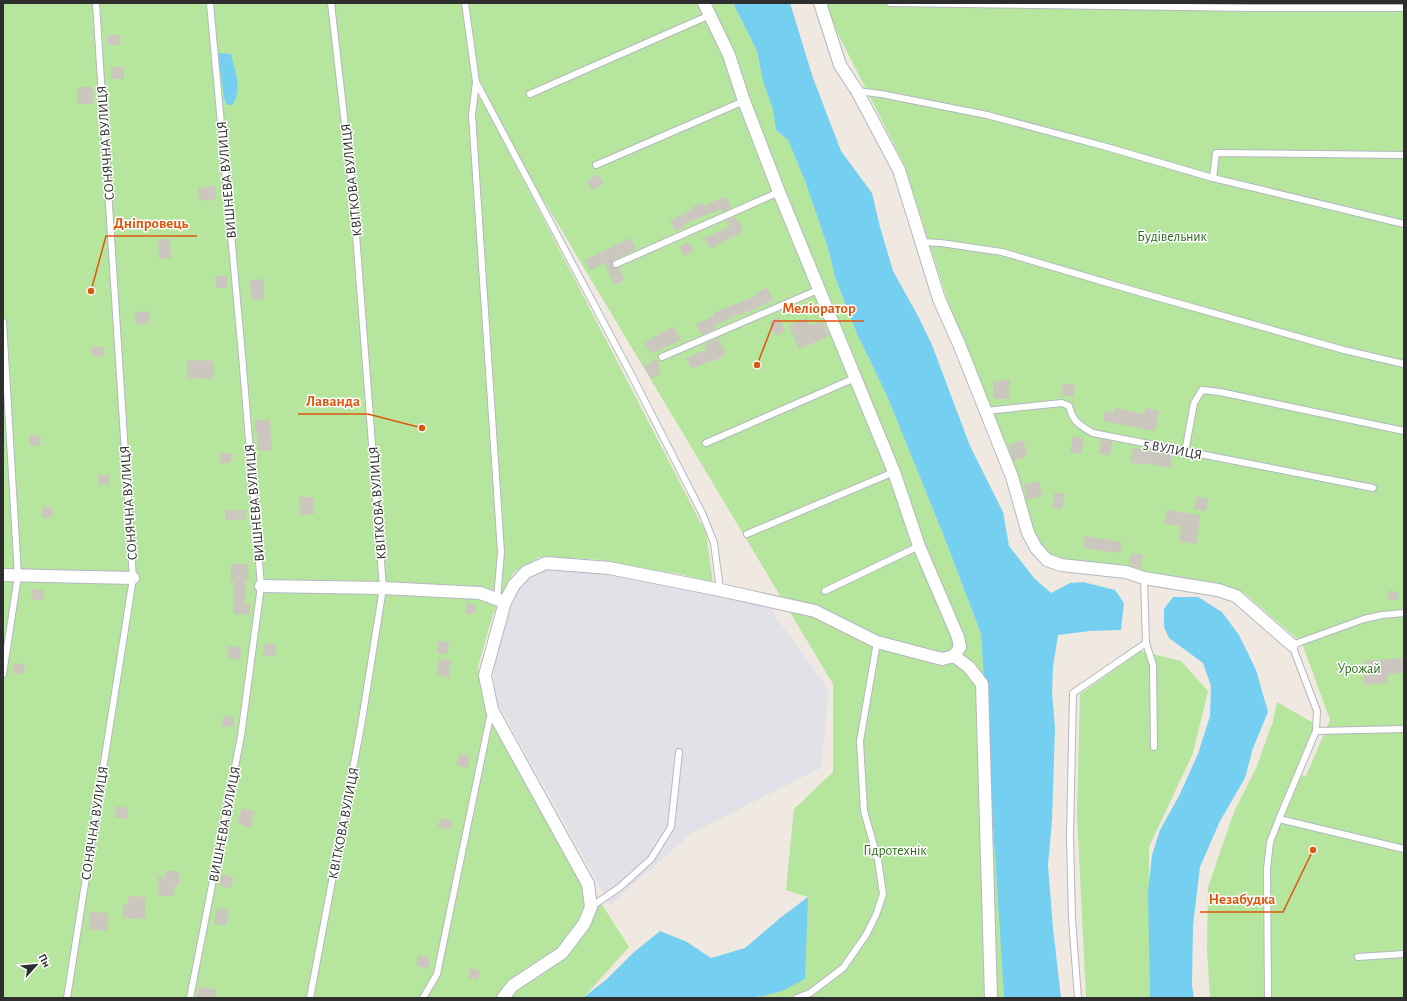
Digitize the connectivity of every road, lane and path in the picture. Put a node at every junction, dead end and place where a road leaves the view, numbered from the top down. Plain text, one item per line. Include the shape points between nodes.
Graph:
1 (96, 3) edge
2 (210, 3) edge
3 (331, 3) edge
4 (464, 3) edge
5 (704, 3) edge
6 (820, 3) edge
7 (890, 3) edge
8 (1404, 8) edge
9 (710, 15) junction
10 (476, 82) junction
11 (857, 90) junction
12 (530, 94) dead end
13 (744, 101) junction
14 (1404, 155) edge
15 (596, 165) dead end
16 (1213, 178) junction
17 (779, 192) junction
18 (1404, 224) edge
19 (922, 242) junction
20 (616, 264) dead end
21 (820, 289) junction
22 (3, 322) edge
23 (662, 356) dead end
24 (1404, 364) edge
25 (855, 378) junction
26 (986, 411) junction
27 (1404, 431) edge
28 (706, 443) dead end
29 (1185, 452) junction
30 (894, 472) junction
31 (1373, 488) dead end
32 (747, 534) dead end
33 (919, 546) junction
34 (3, 576) edge
35 (18, 576) junction
36 (133, 578) junction
37 (1144, 578) junction
38 (261, 586) junction
39 (383, 588) junction
40 (720, 590) junction
41 (825, 591) dead end
42 (501, 600) junction
43 (1404, 613) edge
44 (878, 642) junction
45 (1146, 643) junction
46 (1292, 646) junction
47 (954, 656) junction
48 (3, 674) edge
49 (492, 710) junction
50 (1404, 729) edge
51 (1316, 731) junction
52 (1154, 747) dead end
53 (679, 752) dead end
54 (1279, 819) junction
55 (1404, 849) edge
56 (591, 907) junction
57 (1404, 954) edge
58 (1358, 956) dead end
59 (66, 998) edge
60 (190, 998) edge
61 (310, 998) edge
62 (423, 998) edge
63 (503, 998) edge
64 (797, 998) edge
65 (991, 998) edge
66 (1078, 998) edge
67 (1268, 998) edge

1 - 36 lane, СОНЯЧНА ВУЛИЦЯ
2 - 38 lane, ВИШНЕВА ВУЛИЦЯ
3 - 39 lane, КВІТКОВА ВУЛИЦЯ via 353,195
4 - 10 lane
5 - 9 street
6 - 11 street via 840,65
7 - 8 lane
9 - 12 lane
9 - 13 street via 729,55
10 - 40 lane via 703,515 714,543
10 - 42 lane via 472,115 501,552
11 - 16 lane via 987,115
11 - 19 street via 899,170
13 - 15 lane
13 - 17 street
14 - 16 lane via 1216,153
16 - 18 lane
17 - 20 lane
17 - 21 street
19 - 24 lane via 1002,252 1329,346
19 - 26 street via 939,299
21 - 23 lane
21 - 25 street
22 - 35 lane
25 - 28 lane
25 - 30 street
26 - 29 lane, 5 ВУЛИЦЯ via 1062,403 1068,406 1071,416 1078,425 1093,433
26 - 37 street via 1012,477 1028,533 1036,548 1047,560 1061,565 1126,572
27 - 29 lane via 1202,390 1194,403
29 - 31 lane, 5 ВУЛИЦЯ
30 - 32 lane
30 - 33 street
33 - 41 lane
33 - 47 street via 958,637 960,647
34 - 35 street
35 - 36 street
35 - 48 lane
36 - 59 lane, СОНЯЧНА ВУЛИЦЯ
37 - 45 lane
37 - 46 street via 1218,590 1236,596
38 - 39 street
38 - 60 lane, ВИШНЕВА ВУЛИЦЯ via 241,736
39 - 42 street via 480,593
39 - 61 lane, КВІТКОВА ВУЛИЦЯ via 361,726
40 - 42 street via 609,568 546,563 526,572
40 - 44 street via 815,611
42 - 49 street via 485,675
43 - 46 lane via 1364,619
44 - 47 street via 942,659
44 - 64 lane via 860,741 864,810 878,860 883,894 866,935 843,968 810,993
45 - 52 lane via 1153,665
45 - 66 lane via 1074,693 1070,836 1072,919
46 - 51 lane via 1317,712
47 - 65 street via 969,667 982,684
49 - 56 street via 588,884
49 - 62 lane via 437,974
50 - 51 lane
51 - 54 lane
53 - 56 lane via 671,827 650,859 620,887
54 - 55 lane
54 - 67 lane via 1270,842 1267,869
56 - 63 street via 584,924 562,953 512,986
57 - 58 lane

